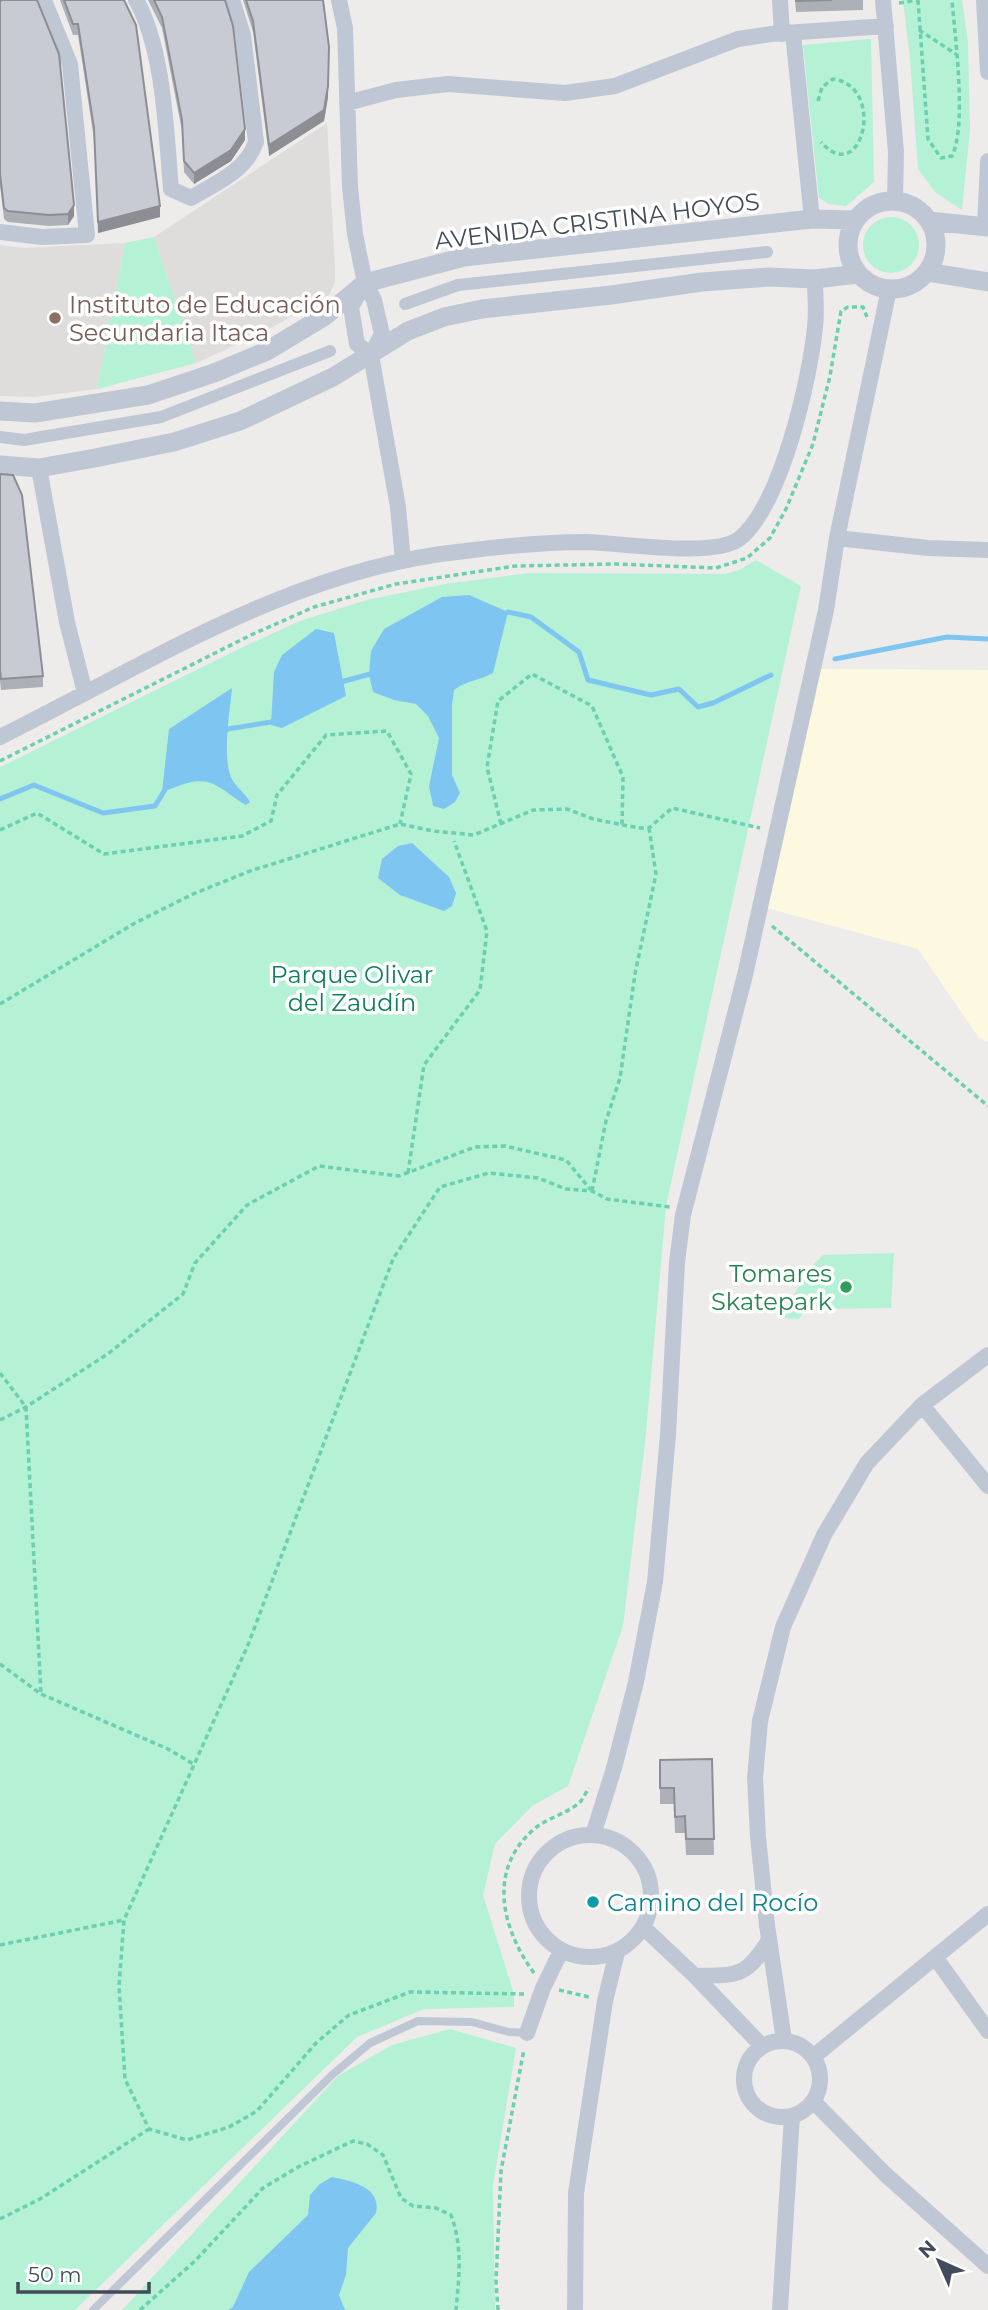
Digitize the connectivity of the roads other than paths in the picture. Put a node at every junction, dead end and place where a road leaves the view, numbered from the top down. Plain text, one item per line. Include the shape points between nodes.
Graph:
1 (39, 0) edge
2 (135, 0) edge
3 (232, 0) edge
4 (339, 0) edge
5 (780, 0) edge
6 (883, 0) edge
7 (984, 0) edge
8 (886, 26) junction
9 (788, 34) junction
10 (988, 72) edge
11 (347, 103) junction
12 (988, 160) edge
13 (895, 200) junction
14 (813, 219) junction
15 (854, 220) junction
16 (929, 220) junction
17 (987, 226) edge
18 (0, 232) edge
19 (767, 252) dead end
20 (927, 272) junction
21 (858, 274) junction
22 (815, 279) junction
23 (988, 282) edge
24 (365, 283) junction
25 (889, 289) junction
26 (405, 304) dead end
27 (330, 351) dead end
28 (371, 355) junction
29 (0, 411) edge
30 (0, 437) edge
31 (0, 465) edge
32 (39, 468) junction
33 (837, 538) junction
34 (988, 550) edge
35 (403, 561) junction
36 (85, 693) junction
37 (0, 737) edge
38 (988, 1355) edge
39 (922, 1405) junction
40 (988, 1486) edge
41 (593, 1835) junction
42 (988, 1914) edge
43 (643, 1927) junction
44 (769, 1940) junction
45 (561, 1951) junction
46 (617, 1952) junction
47 (935, 1958) junction
48 (695, 1976) junction
49 (988, 2031) edge
50 (527, 2033) joint
51 (784, 2040) junction
52 (762, 2046) junction
53 (813, 2057) junction
54 (813, 2101) junction
55 (792, 2116) junction
56 (988, 2266) edge
57 (93, 2310) edge
58 (575, 2310) edge
59 (780, 2310) edge

1 - 18 street via 45,3 70,64 87,235 42,237
2 - 3 street via 144,14 162,86 171,189 191,198 241,168 256,142 243,35
4 - 11 street via 345,27
5 - 9 street
6 - 8 street
7 - 10 street
8 - 9 street
8 - 13 street
9 - 11 street via 738,39 615,86 565,93 447,84
9 - 14 street
11 - 24 street via 349,187
12 - 17 street
13 - 15 street via 876,203
13 - 16 street via 917,208
14 - 15 street, AVENIDA CRISTINA HOYOS
14 - 24 street, AVENIDA CRISTINA HOYOS via 464,257
15 - 21 street via 848,256
16 - 17 street
16 - 20 street via 936,250
19 - 26 street via 458,285
20 - 23 street
20 - 25 street via 915,282
21 - 22 street
21 - 25 street via 876,287
22 - 28 street via 702,282 482,309 408,331
22 - 35 street via 816,326 802,404 778,478 754,522 738,540 718,547 585,542 463,551
24 - 28 street via 382,334
24 - 28 street via 351,307 357,344
24 - 29 street, AVENIDA CRISTINA HOYOS via 325,316 267,351 214,373 148,395 89,406 35,413
25 - 33 street
27 - 30 street via 161,417 24,440
28 - 32 street via 240,421 174,442
28 - 35 street
31 - 32 street
32 - 36 street
33 - 34 street
33 - 41 street via 826,610 745,975 683,1215 655,1582 636,1682
35 - 36 street via 313,586 244,613
36 - 37 street
38 - 39 street
39 - 40 street
39 - 44 street via 867,1463 824,1535 783,1627 760,1721 755,1778
41 - 43 street via 626,1846 648,1874 651,1901
41 - 45 street via 558,1844 543,1856 531,1881 529,1908 535,1925
42 - 47 street
43 - 46 street
43 - 48 street
44 - 48 street via 756,1962 745,1970 733,1975
44 - 51 street
45 - 46 street via 579,1957
45 - 50 street
46 - 58 street via 605,2001 576,2193
47 - 49 street
47 - 53 street
48 - 52 street
50 - 57 lane via 472,2022 418,2021 370,2043
51 - 52 street
51 - 53 street
52 - 55 street via 746,2064 744,2088 757,2109 768,2115
53 - 54 street via 820,2079
54 - 55 street
54 - 56 street via 885,2174
55 - 59 street

